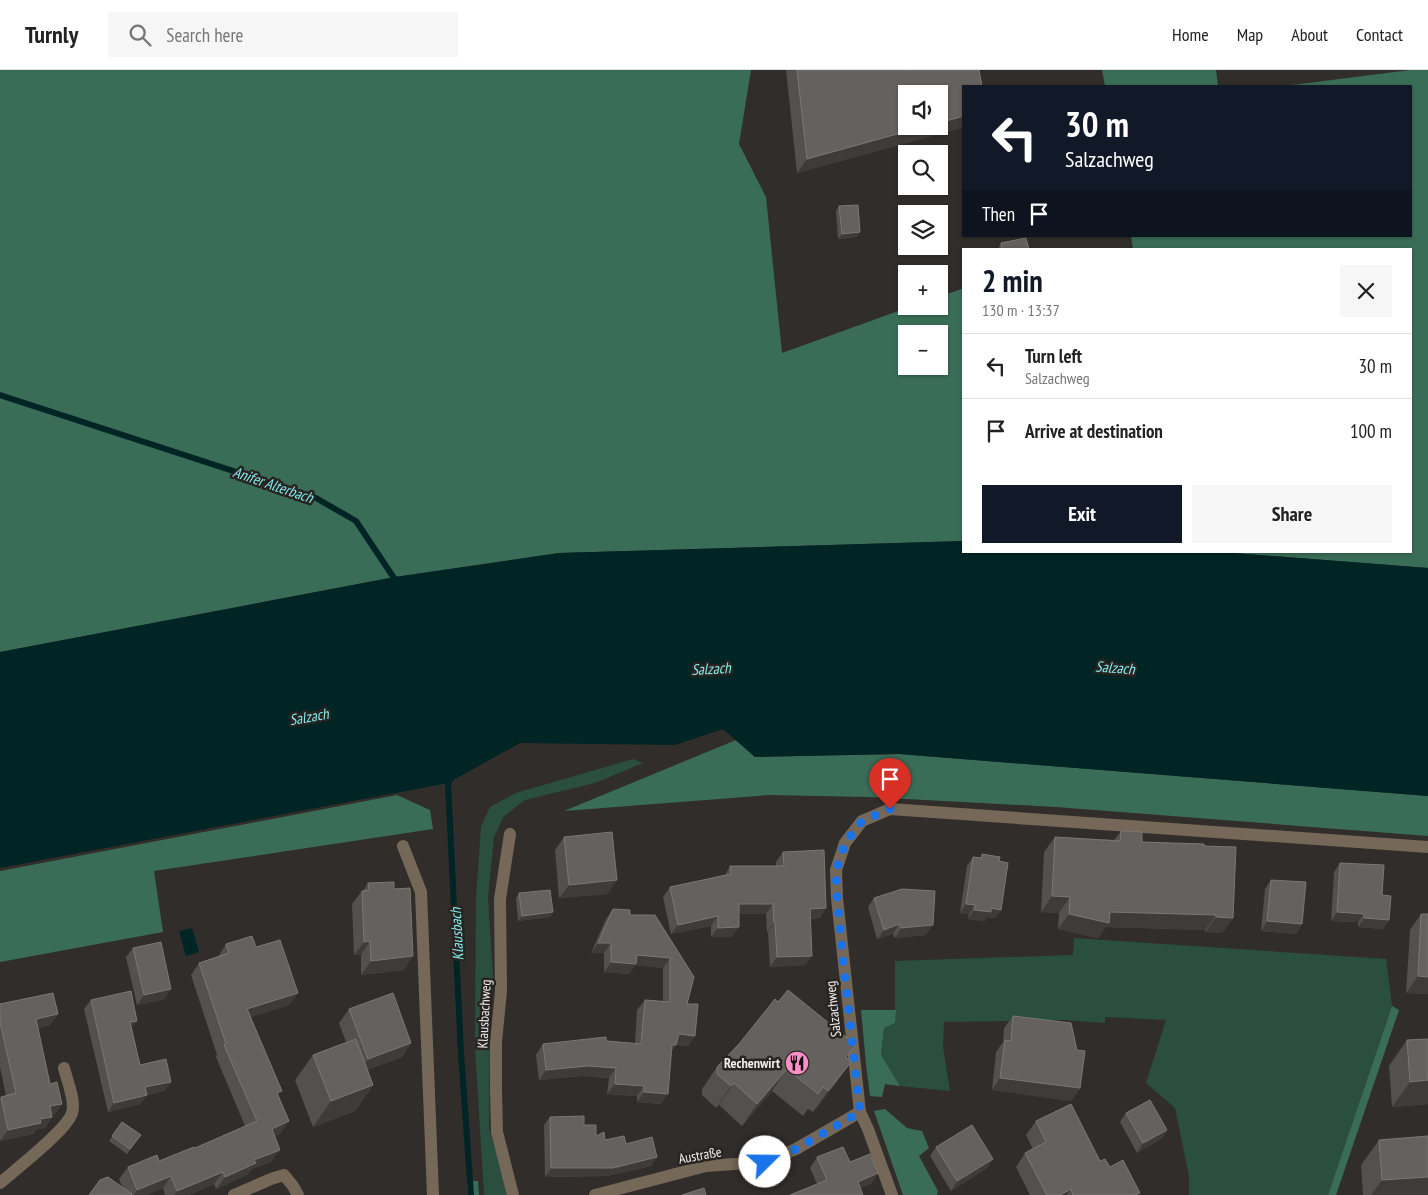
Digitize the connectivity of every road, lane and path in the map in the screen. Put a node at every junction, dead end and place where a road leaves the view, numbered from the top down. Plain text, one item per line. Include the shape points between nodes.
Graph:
1 (510, 834) dead end
2 (403, 846) dead end
3 (1428, 847) edge
4 (64, 1068) dead end
5 (860, 1112) junction
6 (0, 1183) edge
7 (234, 1195) edge
8 (298, 1195) edge
9 (433, 1195) edge
10 (513, 1195) edge
11 (595, 1195) edge
12 (892, 1195) edge

1 - 10 street, Klausbachweg via 500,899 501,991 496,1090 497,1132
2 - 9 street via 421,892
3 - 5 street, Salzachweg via 890,809 862,821 845,843 836,870
4 - 6 street via 72,1098 72,1113 63,1128
5 - 11 street, Austraße via 796,1149 765,1162 706,1166
5 - 12 street, Salzachweg
7 - 8 street via 284,1176

